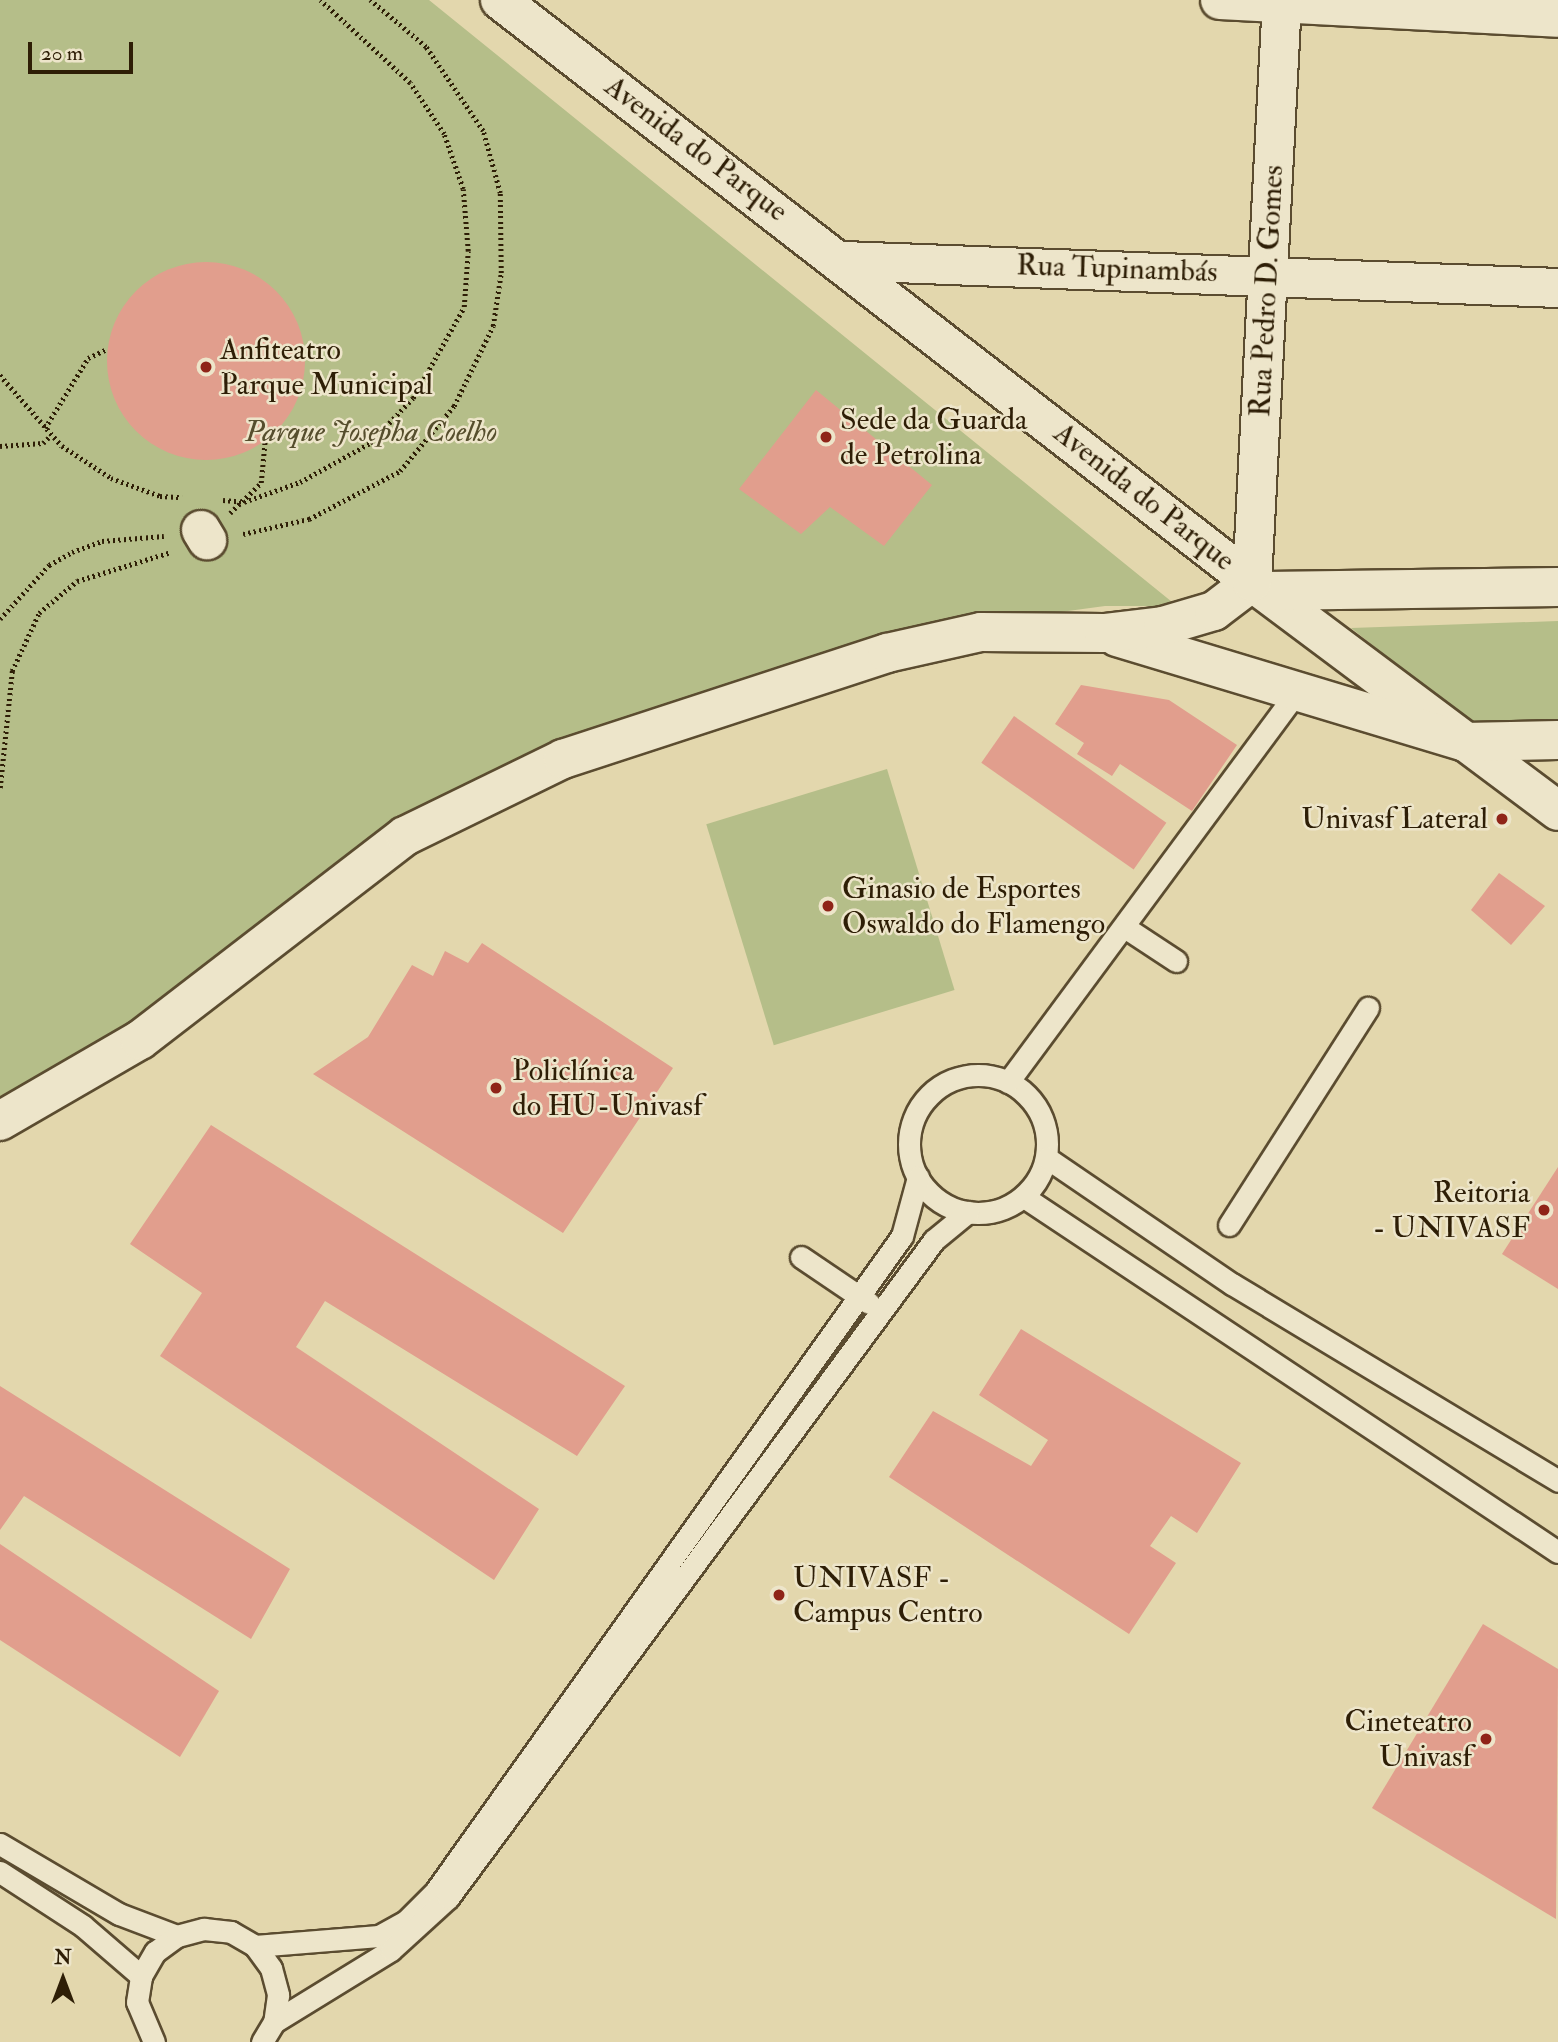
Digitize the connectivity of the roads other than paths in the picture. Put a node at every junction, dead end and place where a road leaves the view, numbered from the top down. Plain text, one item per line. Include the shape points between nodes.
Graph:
1 (500, 0) edge
2 (1220, 0) edge
3 (1282, 1) edge
4 (1558, 18) edge
5 (843, 261) junction
6 (1268, 274) junction
7 (1558, 288) edge
8 (1259, 586) junction
9 (1558, 587) edge
10 (1104, 633) junction
11 (1297, 691) junction
12 (1558, 740) edge
13 (1465, 742) junction
14 (1558, 811) edge
15 (1126, 928) junction
16 (1176, 961) dead end
17 (1367, 1008) dead end
18 (1008, 1082) junction
19 (0, 1121) edge
20 (1047, 1158) junction
21 (918, 1177) junction
22 (1024, 1197) junction
23 (968, 1212) junction
24 (1229, 1225) dead end
25 (801, 1257) dead end
26 (859, 1296) junction
27 (881, 1311) junction
28 (1558, 1481) edge
29 (1558, 1552) edge
30 (0, 1844) edge
31 (0, 1872) edge
32 (177, 1936) junction
33 (255, 1946) junction
34 (141, 1976) junction
35 (274, 2022) junction
36 (154, 2042) edge
37 (262, 2042) edge

1 - 5 street, Avenida do Parque
2 - 3 street
3 - 4 street
3 - 6 street, Rua Pedro D. Gomes
5 - 6 street, Rua Tupinambás
5 - 8 street, Avenida do Parque
6 - 7 street, Rua Tupinambás
6 - 8 street, Rua Pedro D. Gomes
8 - 9 street
8 - 10 street via 1190,620
8 - 13 street, Avenida do Parque
10 - 11 street
10 - 19 street via 981,632 887,653 564,759 405,836 140,1040
11 - 13 street
11 - 15 lane
12 - 13 street
13 - 14 street, Avenida do Parque
15 - 16 lane
15 - 18 lane
17 - 24 lane
18 - 20 lane via 1040,1113
18 - 21 lane via 963,1077 925,1100 913,1120 909,1142
20 - 22 lane
20 - 28 lane via 1232,1284
21 - 23 lane via 938,1201
21 - 26 lane via 902,1236
22 - 23 lane via 1004,1208
22 - 29 lane
23 - 27 lane via 942,1229
25 - 26 lane
26 - 27 lane
26 - 33 lane via 435,1892 406,1921 379,1936
27 - 35 lane via 448,1898 391,1950
30 - 32 lane via 119,1914
31 - 34 lane via 83,1926
32 - 33 lane via 204,1929 231,1932
32 - 34 lane via 155,1952
33 - 35 lane via 276,1980
34 - 36 lane via 137,2002
35 - 37 lane

